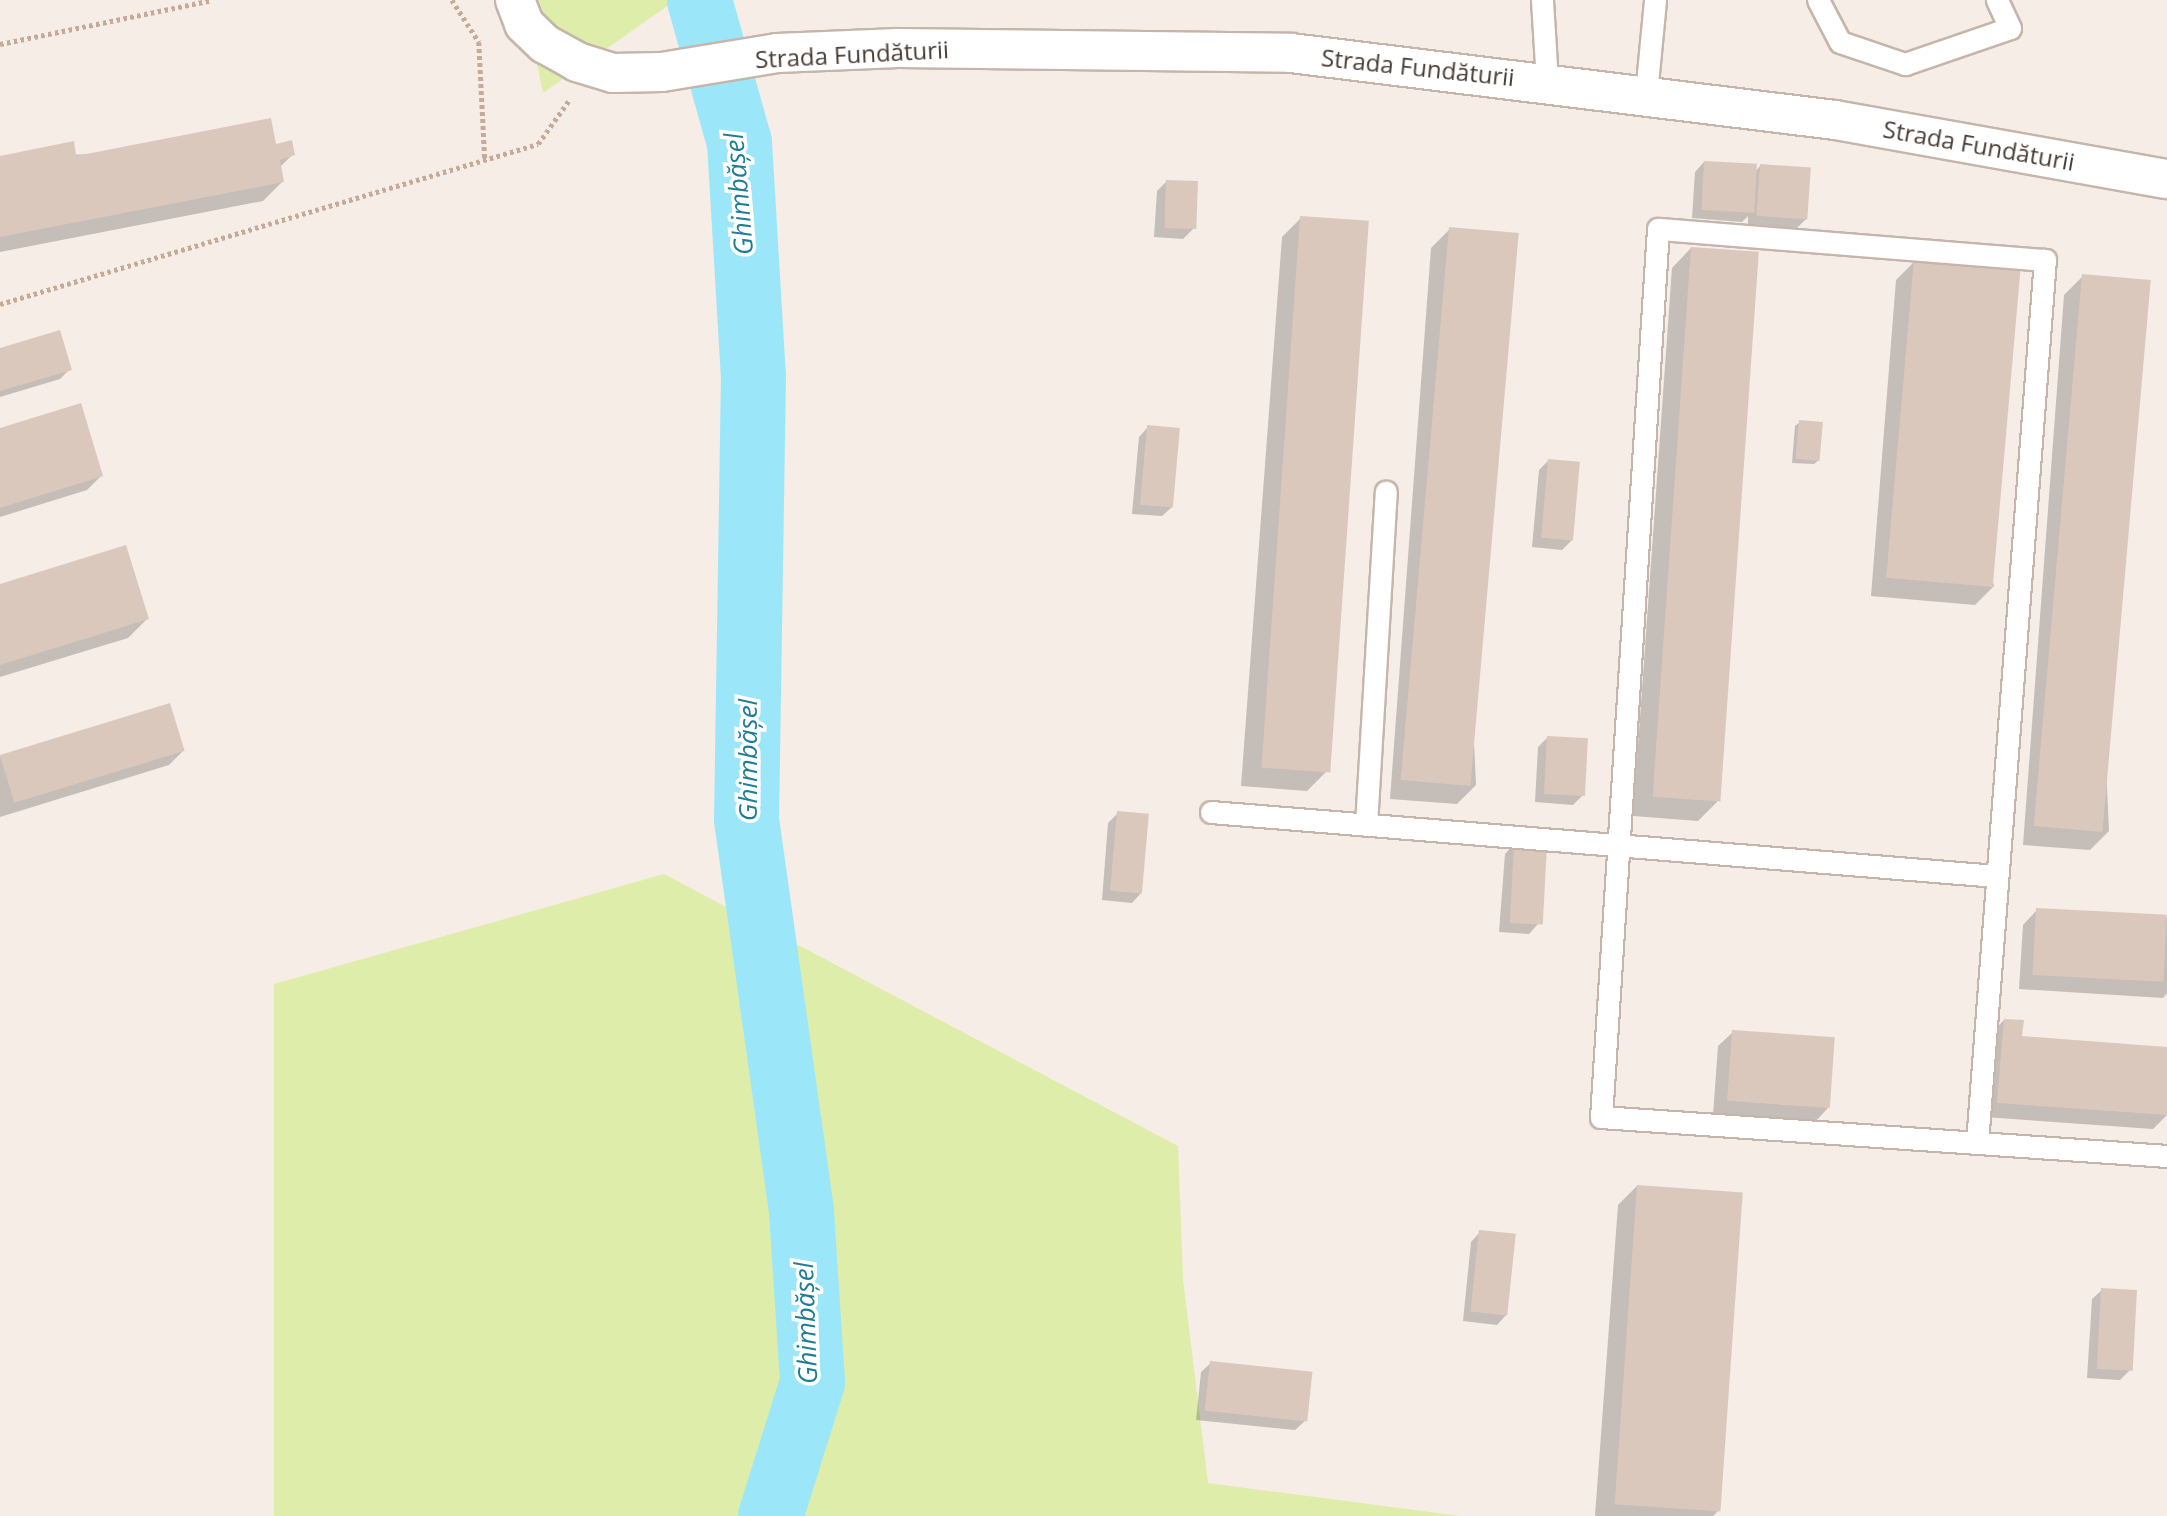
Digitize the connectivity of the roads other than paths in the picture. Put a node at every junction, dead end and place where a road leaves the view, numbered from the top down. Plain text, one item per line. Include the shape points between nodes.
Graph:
1 (515, 0) edge
2 (1542, 0) edge
3 (1656, 0) edge
4 (1818, 0) edge
5 (1997, 0) edge
6 (1547, 81) junction
7 (1646, 94) junction
8 (2167, 179) edge
9 (1387, 492) dead end
10 (1211, 812) dead end
11 (1366, 825) junction
12 (1619, 846) junction
13 (1997, 876) junction
14 (1977, 1143) junction
15 (2167, 1156) edge

1 - 6 street, Strada Fundăturii via 524,24 545,44 613,72 662,72 778,53 898,48 1291,53
2 - 6 lane
3 - 7 lane
4 - 5 lane via 1840,42 1905,64 2010,28
6 - 7 street, Strada Fundăturii
7 - 8 street, Strada Fundăturii via 1835,120
9 - 11 lane
10 - 11 lane
11 - 12 lane
12 - 13 lane
12 - 13 lane via 1658,229 2045,260
12 - 14 lane via 1601,1117
13 - 14 lane
14 - 15 lane

